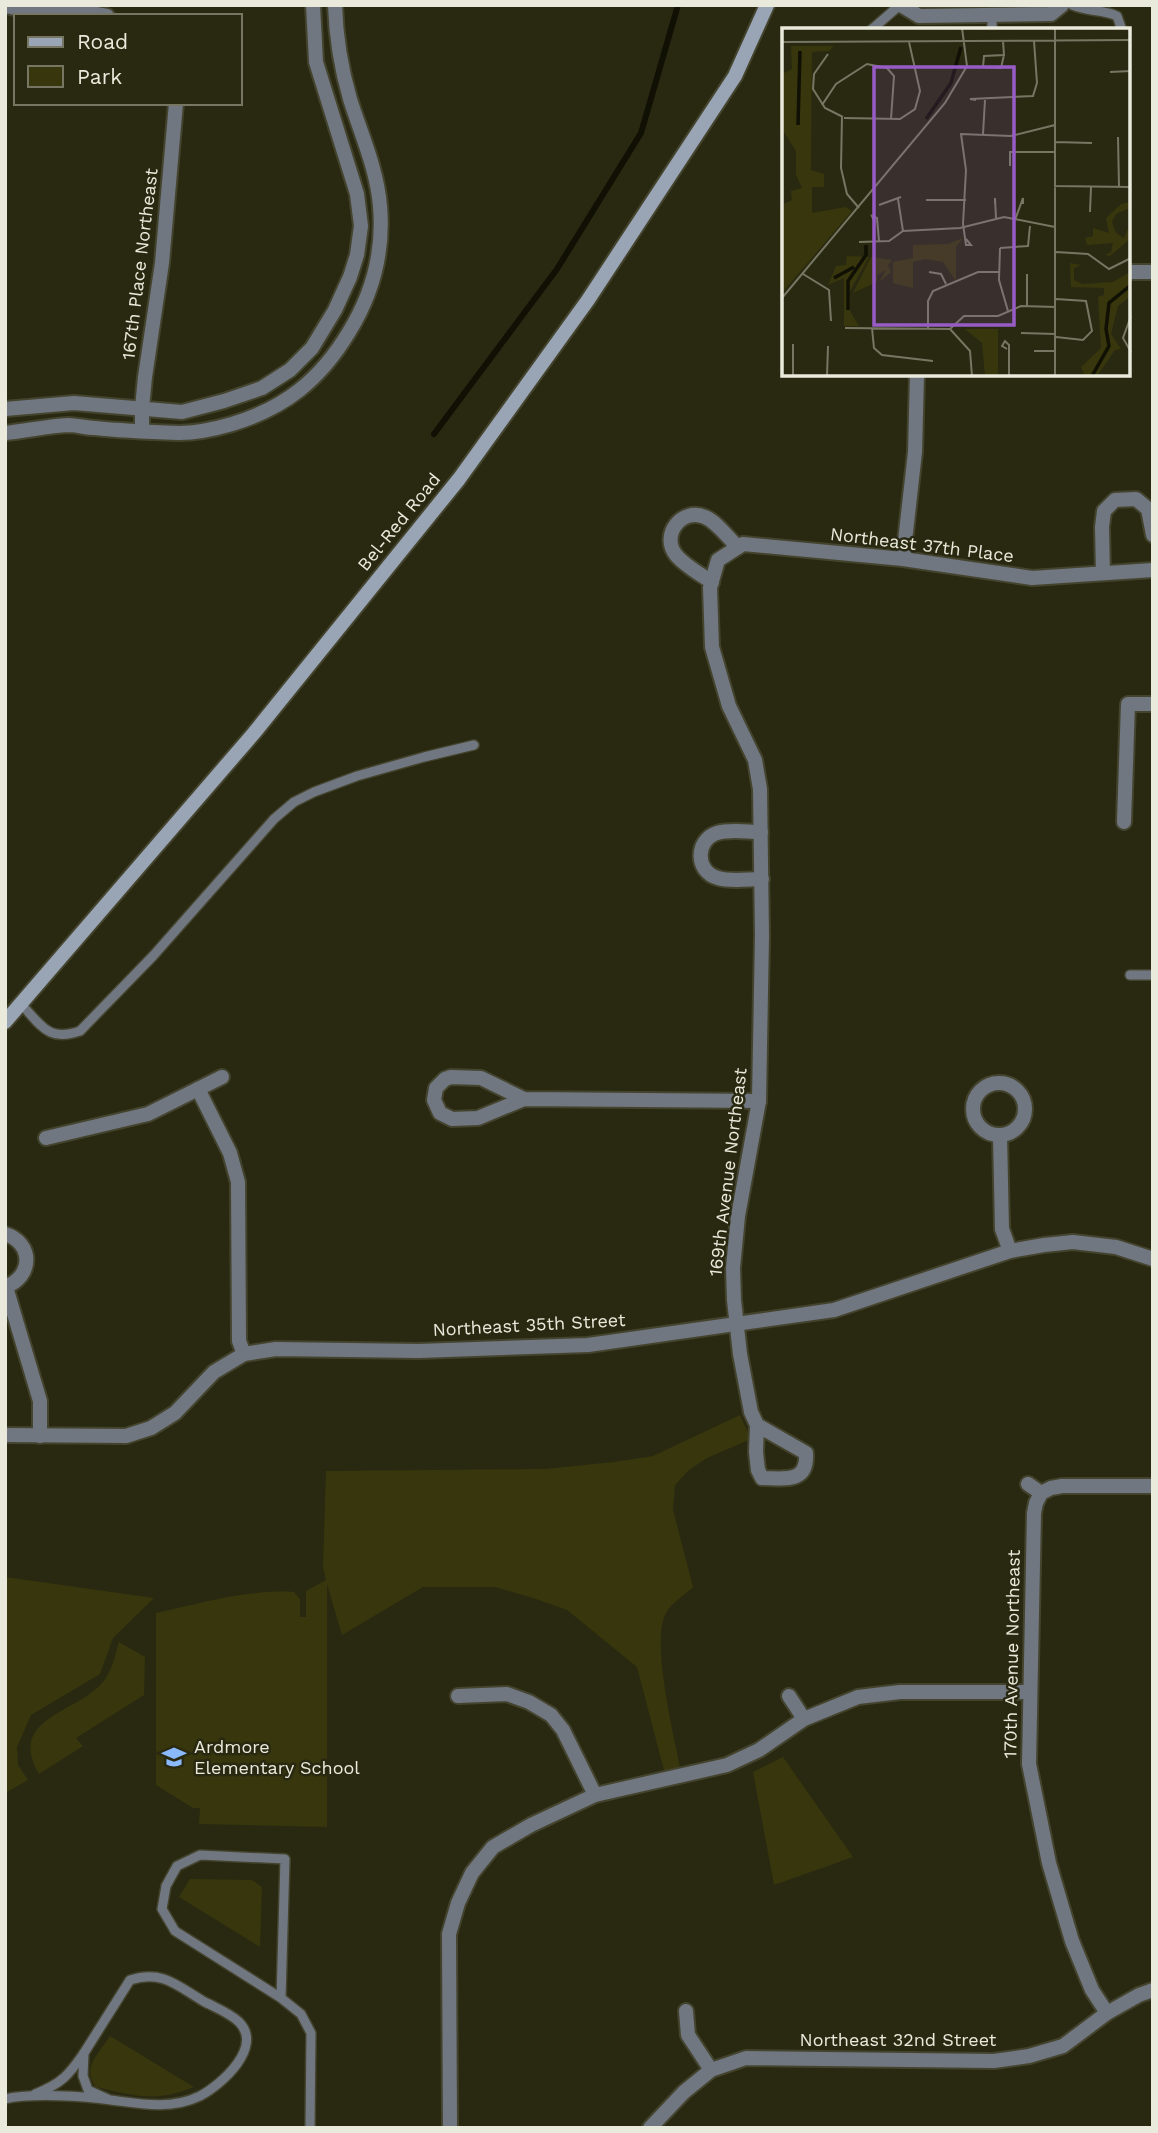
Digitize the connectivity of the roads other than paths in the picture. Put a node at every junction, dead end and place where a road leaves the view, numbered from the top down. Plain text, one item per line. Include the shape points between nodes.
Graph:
1 (313, 5) edge
2 (335, 5) edge
3 (767, 5) edge
4 (901, 5) edge
5 (1062, 5) edge
6 (1072, 5) edge
7 (5, 6) edge
8 (46, 14) edge
9 (46, 14) edge
10 (96, 14) edge
11 (992, 23) edge
12 (873, 28) edge
13 (1121, 28) edge
14 (176, 105) edge
15 (1130, 272) edge
16 (1153, 272) edge
17 (917, 376) edge
18 (99, 405) junction
19 (142, 408) junction
20 (5, 409) edge
21 (96, 429) junction
22 (142, 430) junction
23 (5, 433) edge
24 (1153, 535) edge
25 (738, 547) junction
26 (903, 559) junction
27 (1153, 570) edge
28 (1103, 573) junction
29 (712, 582) junction
30 (1153, 704) edge
31 (474, 745) dead end
32 (1124, 822) dead end
33 (761, 832) junction
34 (762, 879) junction
35 (1130, 975) dead end
36 (1153, 975) edge
37 (22, 1004) junction
38 (5, 1023) edge
39 (222, 1077) dead end
40 (198, 1089) junction
41 (524, 1099) junction
42 (760, 1101) junction
43 (1000, 1135) dead end
44 (46, 1138) dead end
45 (5, 1234) edge
46 (1010, 1251) junction
47 (1153, 1259) edge
48 (6, 1287) edge
49 (736, 1325) junction
50 (244, 1354) junction
51 (757, 1425) dead end
52 (5, 1435) edge
53 (40, 1436) junction
54 (1028, 1484) dead end
55 (1153, 1486) edge
56 (1041, 1493) junction
57 (1029, 1692) junction
58 (458, 1696) dead end
59 (789, 1696) dead end
60 (804, 1719) junction
61 (595, 1795) junction
62 (1153, 1990) edge
63 (281, 1998) junction
64 (686, 2011) dead end
65 (1107, 2013) junction
66 (84, 2053) junction
67 (711, 2070) junction
68 (30, 2095) junction
69 (5, 2099) edge
70 (108, 2099) junction
71 (310, 2128) edge
72 (450, 2128) edge
73 (650, 2128) edge

1 - 19 street via 316,62 357,194 360,242 350,277 312,348 262,388 182,412
2 - 22 street via 343,74 380,203 379,262 363,304 337,353 286,401 215,429 183,433
3 - 37 main road, Bel-Red Road via 735,76 588,300 459,479 254,733
4 - 11 street via 919,16
4 - 12 lane
5 - 11 street via 1051,14
6 - 13 lane via 1117,16
7 - 9 street
8 - 10 street
14 - 19 street, 167th Place Northeast via 162,263
15 - 16 street
17 - 26 street via 915,452
18 - 19 street
18 - 20 street
18 - 21 street
19 - 22 street, 167th Place Northeast
21 - 22 street
21 - 23 street via 70,425
24 - 28 street via 1148,509 1136,499 1115,500 1104,511 1101,527
25 - 26 street, Northeast 37th Place
25 - 29 street via 718,560
25 - 29 street via 709,518 689,516 677,523 670,537 674,553
26 - 28 street, Northeast 37th Place via 1032,578
27 - 28 street, Northeast 37th Place
29 - 33 street, 169th Avenue Northeast via 712,648 729,706 755,760
30 - 32 street via 1128,704
31 - 37 lane via 357,776 294,802 80,1031 64,1036 48,1032
33 - 34 street, 169th Avenue Northeast
33 - 34 street via 715,833 704,842 700,856 705,870 718,878
34 - 42 street, 169th Avenue Northeast
35 - 36 lane
37 - 38 main road, Bel-Red Road
39 - 40 street
40 - 44 street via 148,1114
40 - 50 street via 239,1182 239,1341
41 - 41 street via 481,1078 451,1077 436,1088 434,1101 440,1113 452,1119 478,1118
41 - 42 street
42 - 49 street, 169th Avenue Northeast via 738,1216 733,1268
43 - 46 street via 1002,1229
45 - 48 street via 20,1242 27,1259 22,1277
46 - 47 street, Northeast 35th Street via 1073,1242 1116,1247
46 - 49 street, Northeast 35th Street via 834,1310
48 - 53 street via 40,1401
49 - 50 street, Northeast 35th Street via 588,1345 419,1351 276,1349
49 - 51 street, 169th Avenue Northeast
50 - 53 street, Northeast 35th Street via 215,1372 175,1413 151,1428 126,1436
52 - 53 street, Northeast 35th Street
54 - 56 street
55 - 56 street via 1062,1486
56 - 57 street, 170th Avenue Northeast via 1034,1513
57 - 60 street via 900,1692 858,1697
57 - 65 street, 170th Avenue Northeast via 1029,1764 1049,1863 1072,1941
58 - 61 street via 507,1694 551,1715
59 - 60 street
60 - 61 street via 759,1750 727,1765
61 - 72 street via 493,1847 472,1873 458,1903 449,1934
62 - 65 street, Northeast 32nd Street
63 - 63 lane via 285,1859 200,1854 177,1866 166,1886 162,1909 174,1931
63 - 71 lane via 301,2014 312,2033
64 - 67 street via 688,2035
65 - 67 street, Northeast 32nd Street via 1063,2046 1029,2056 994,2061 746,2058
66 - 68 lane via 54,2087
66 - 70 lane via 88,2090
66 - 70 lane via 130,1980 152,1975 240,2023 247,2038 245,2053 230,2072 200,2095 172,2105 143,2106
67 - 73 street, Northeast 32nd Street
68 - 69 lane
68 - 70 lane

